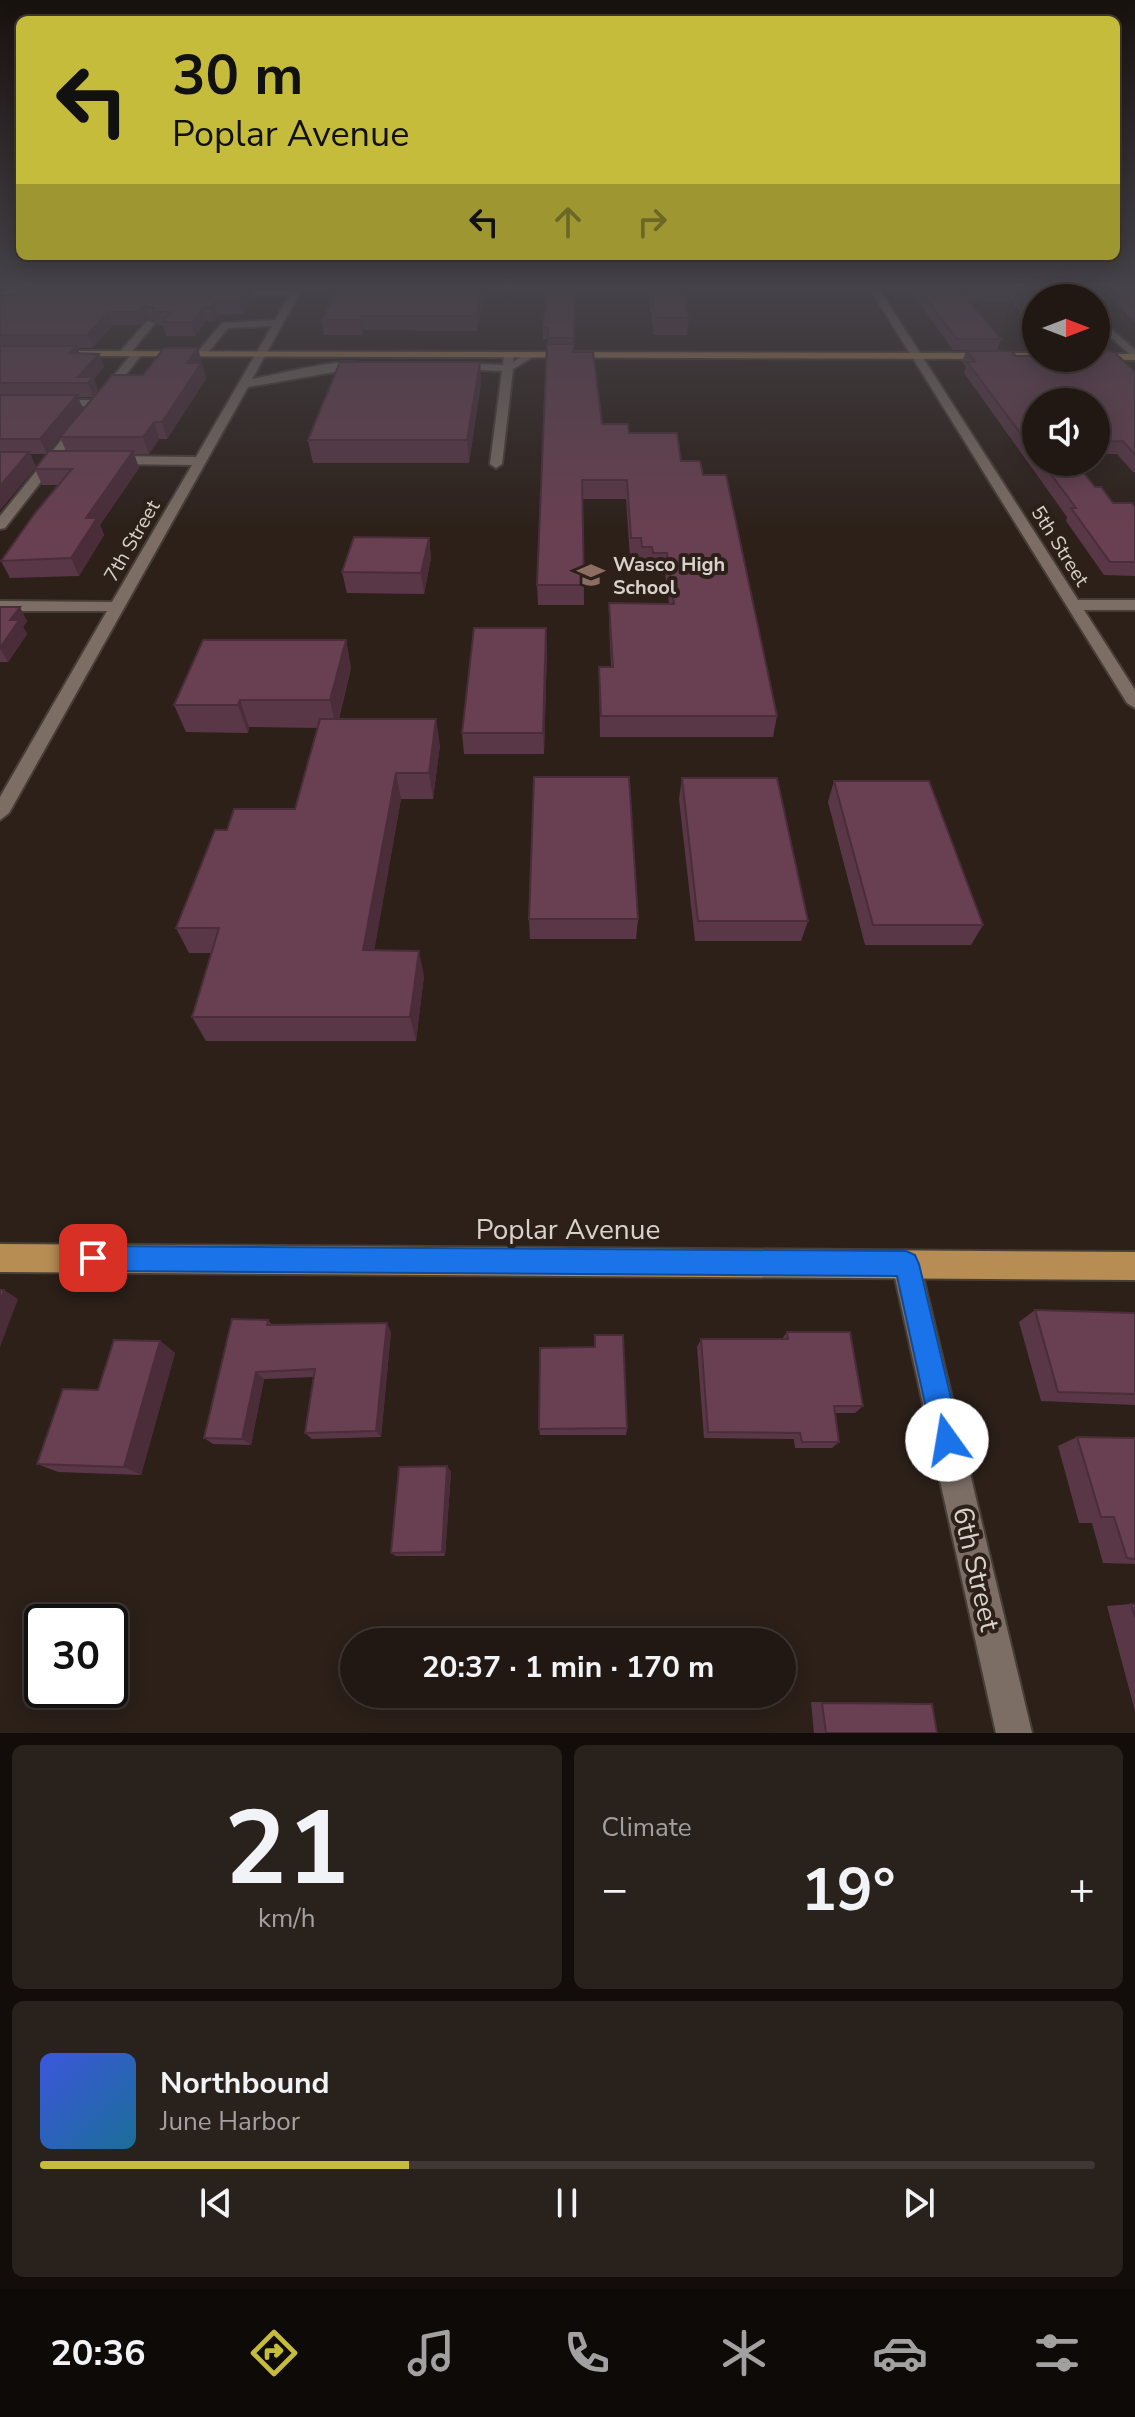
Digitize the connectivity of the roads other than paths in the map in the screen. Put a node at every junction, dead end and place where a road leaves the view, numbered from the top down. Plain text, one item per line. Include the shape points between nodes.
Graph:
1 (120, 370) edge
2 (252, 370) edge
3 (321, 370) edge
4 (508, 370) edge
5 (926, 370) edge
6 (244, 384) junction
7 (0, 403) edge
8 (97, 403) junction
9 (45, 460) junction
10 (66, 460) edge
11 (96, 460) edge
12 (200, 461) junction
13 (496, 464) dead end
14 (0, 524) edge
15 (1073, 605) junction
16 (1135, 605) edge
17 (0, 606) edge
18 (117, 607) junction
19 (1135, 703) edge
20 (0, 813) edge
21 (0, 1258) edge
22 (906, 1264) junction
23 (1135, 1266) edge
24 (1014, 1733) edge

1 - 8 street
2 - 6 street, 7th Street
3 - 6 street
4 - 13 street
5 - 15 street, 5th Street
6 - 12 street, 7th Street
7 - 8 street
8 - 9 street
9 - 10 street
9 - 14 street
11 - 12 street
12 - 18 street, 7th Street
15 - 16 street
15 - 19 street, 5th Street
17 - 18 street
18 - 20 street, 7th Street
21 - 22 main road, Poplar Avenue
22 - 23 main road, Poplar Avenue
22 - 24 street, 6th Street

